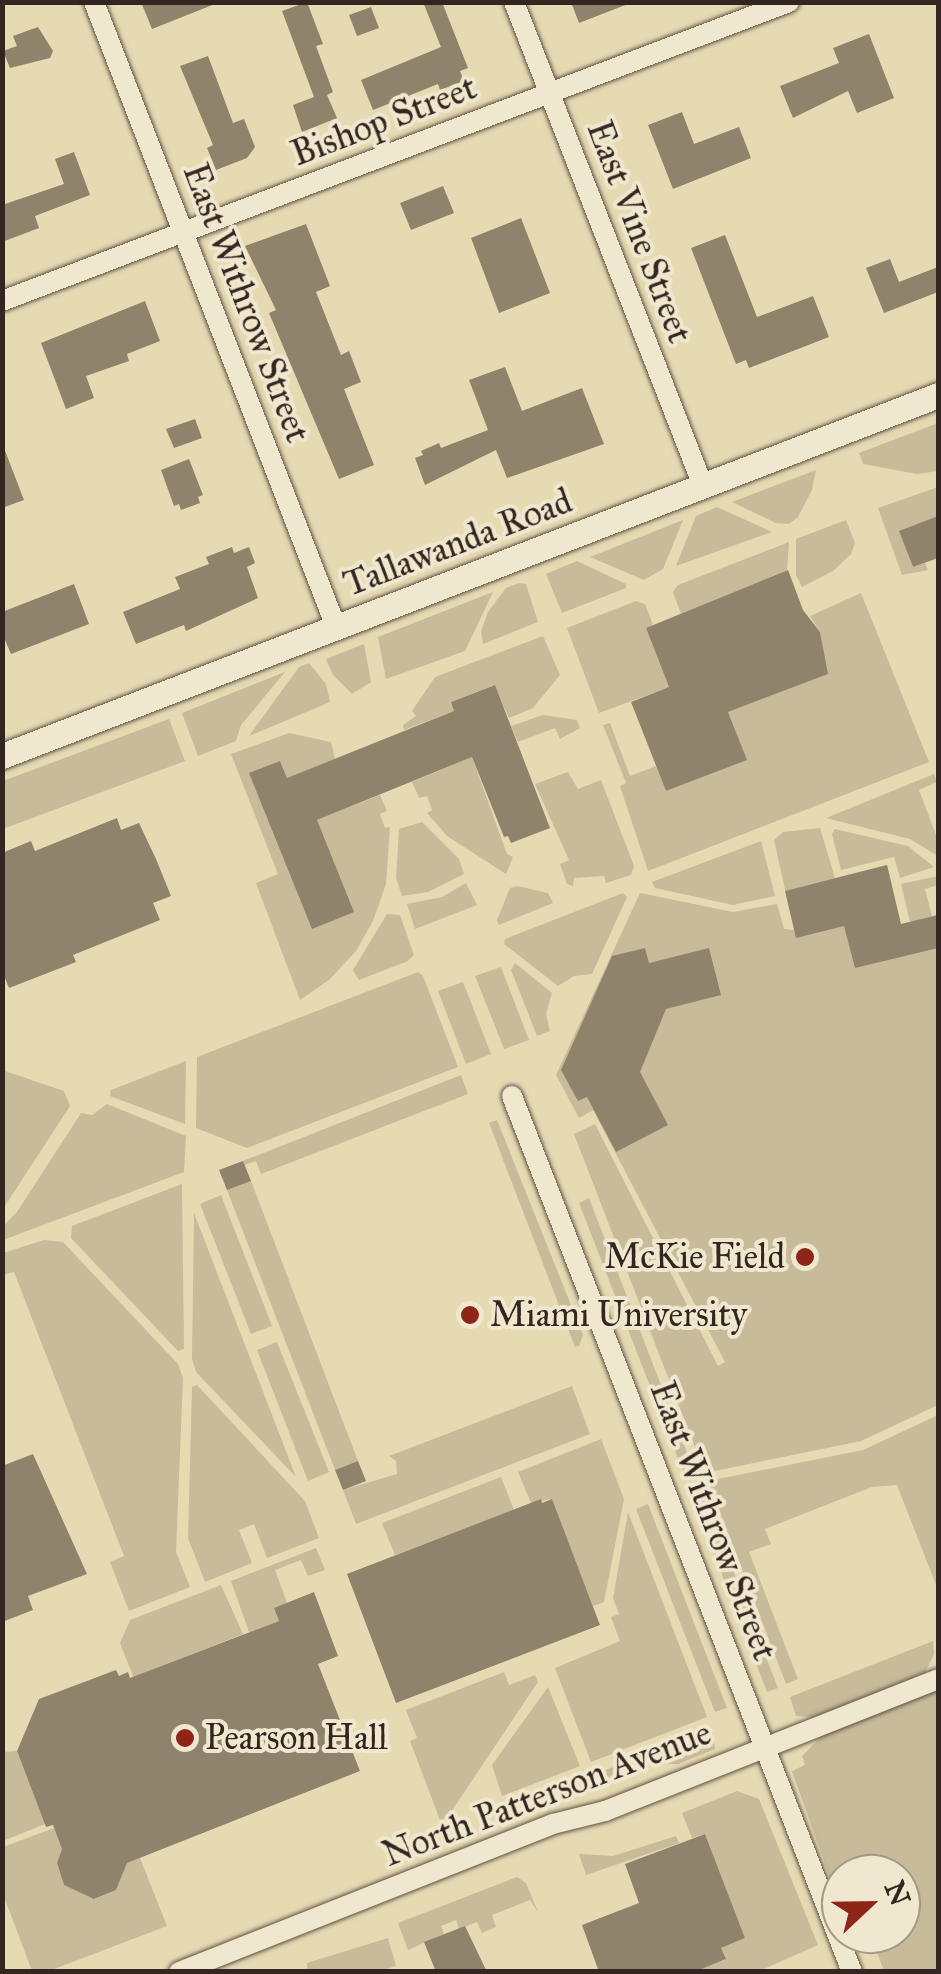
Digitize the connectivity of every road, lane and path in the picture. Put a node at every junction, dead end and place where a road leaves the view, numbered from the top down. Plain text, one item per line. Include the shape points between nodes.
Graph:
1 (94, 2) edge
2 (514, 2) edge
3 (789, 2) edge
4 (549, 93) junction
5 (183, 232) junction
6 (2, 301) edge
7 (938, 396) edge
8 (704, 486) junction
9 (336, 628) junction
10 (2, 756) edge
11 (512, 1096) dead end
12 (938, 1679) edge
13 (764, 1746) junction
14 (179, 1972) edge
15 (852, 1972) edge

1 - 5 street, East Withrow Street
2 - 4 street, East Vine Street
3 - 4 street, Bishop Street
4 - 5 street, Bishop Street
4 - 8 street, East Vine Street
5 - 6 street, Bishop Street
5 - 9 street, East Withrow Street
7 - 8 street, Tallawanda Road
8 - 9 street, Tallawanda Road
9 - 10 street, Tallawanda Road
11 - 13 street, East Withrow Street
12 - 13 street, North Patterson Avenue
13 - 14 street, North Patterson Avenue
13 - 15 street, East Withrow Street

